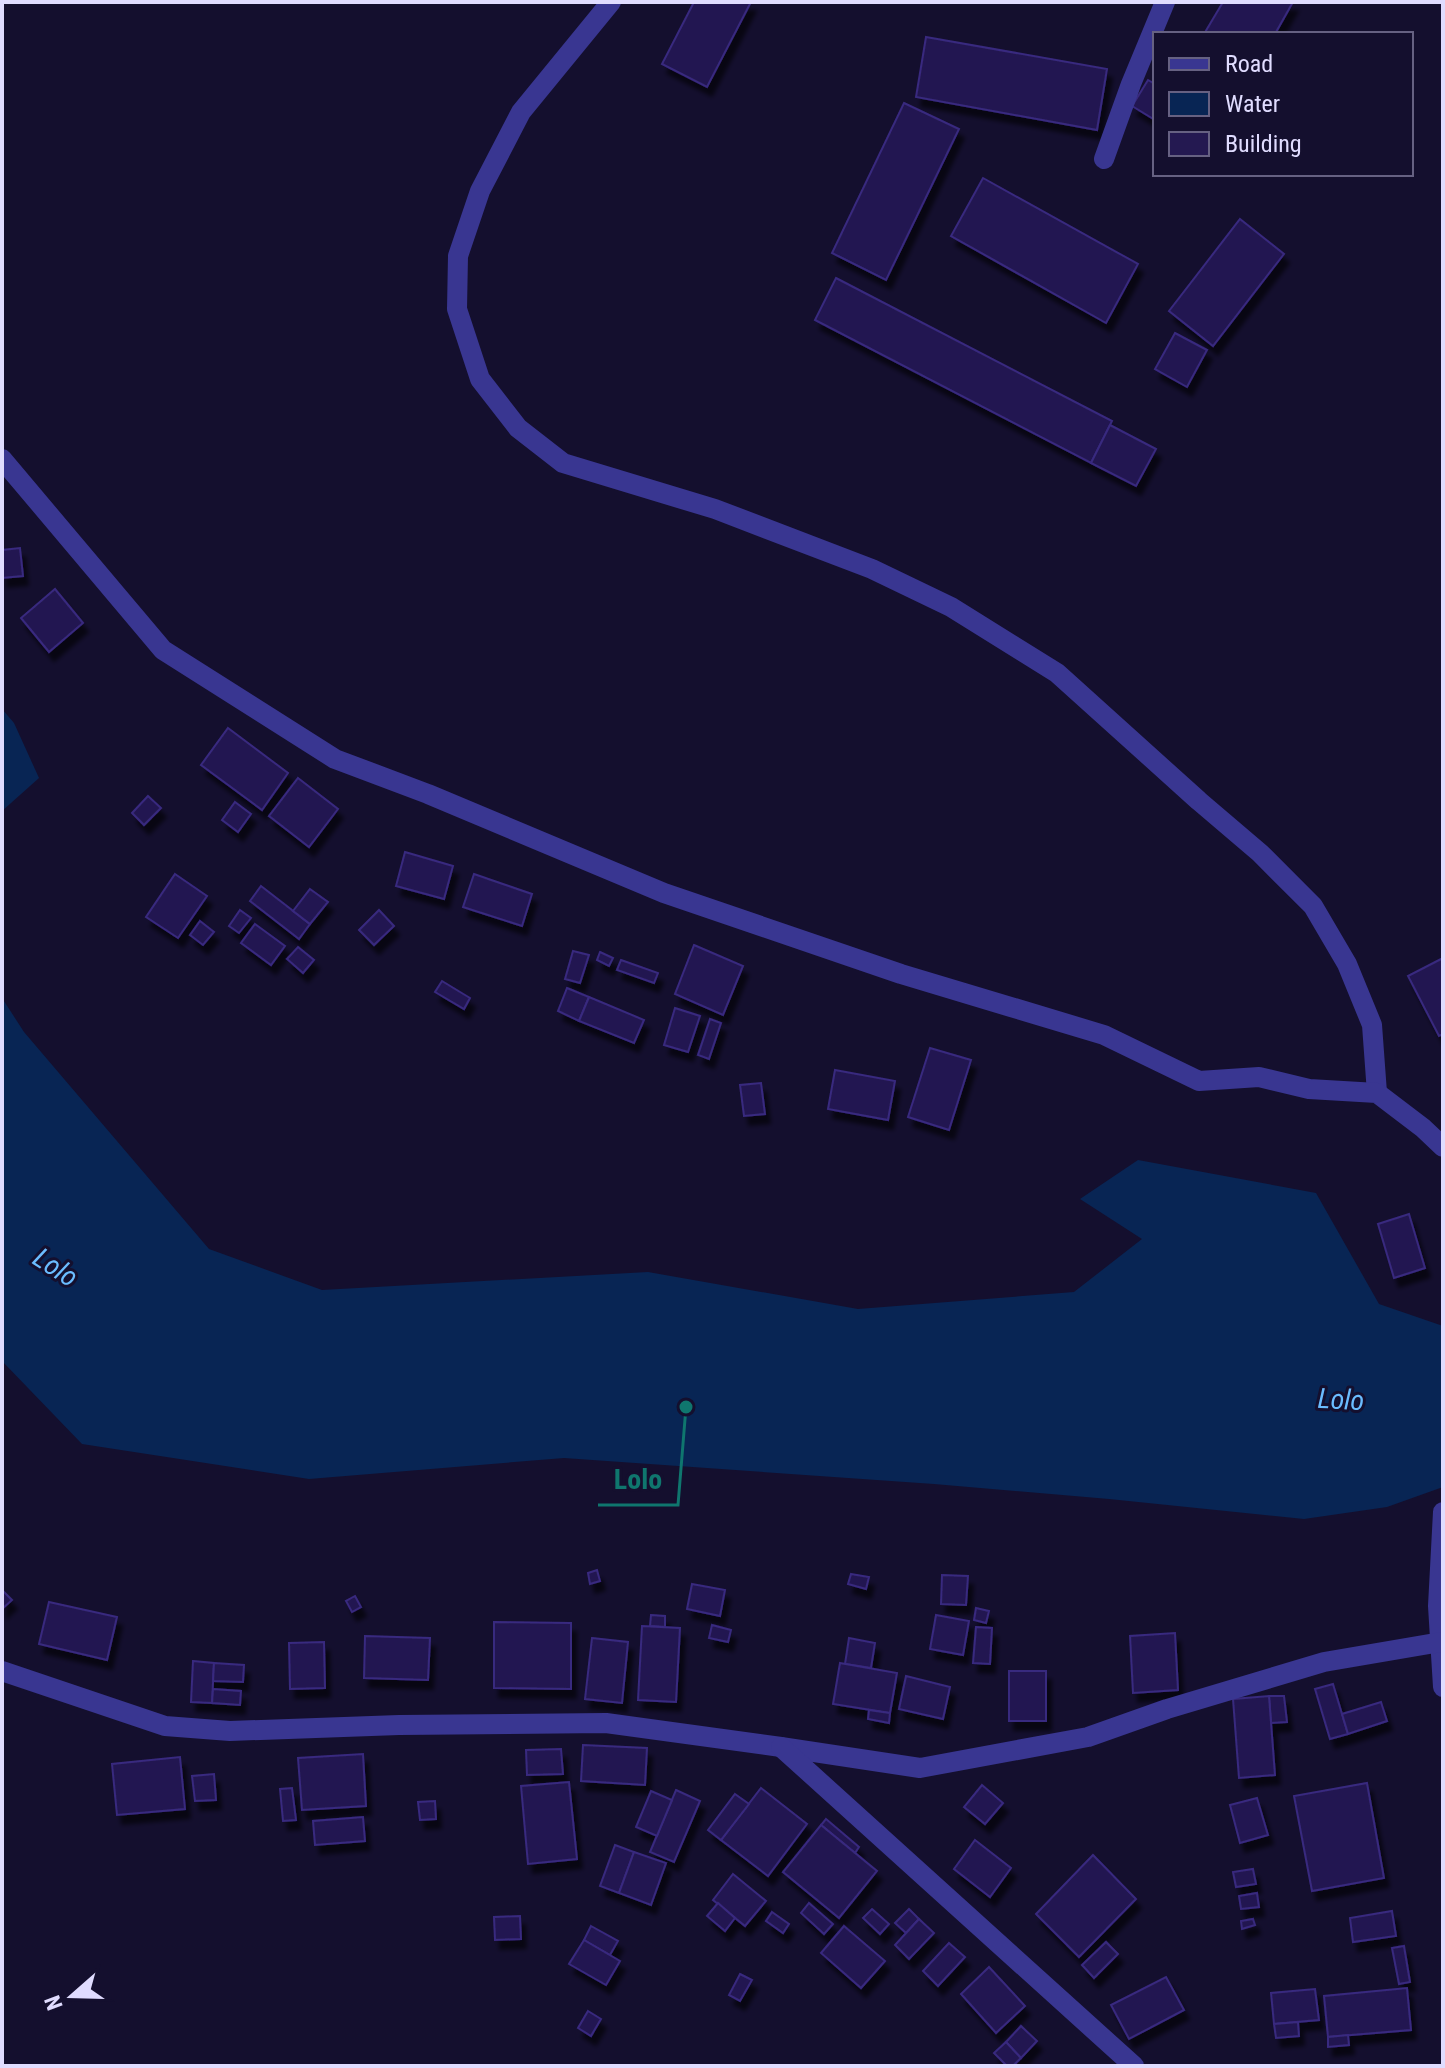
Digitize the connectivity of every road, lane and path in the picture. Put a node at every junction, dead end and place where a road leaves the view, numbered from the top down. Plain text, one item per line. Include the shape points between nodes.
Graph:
1 (611, 2) edge
2 (1165, 2) edge
3 (1104, 159) dead end
4 (2, 459) edge
5 (1377, 1093) junction
6 (1443, 1147) edge
7 (1443, 1512) edge
8 (1441, 1642) edge
9 (2, 1671) edge
10 (1443, 1687) edge
11 (781, 1747) junction
12 (1134, 2066) edge

1 - 5 street via 521,112 480,191 458,256 457,309 480,379 518,428 563,463 715,509 872,569 951,607 1057,673 1313,906 1347,964 1372,1025
2 - 3 street
4 - 5 street via 163,650 335,759 664,893 901,974 1104,1035 1199,1081 1259,1077 1309,1089
5 - 6 street
7 - 8 street
8 - 10 street
8 - 11 street via 1324,1662 1088,1737 920,1768
9 - 11 street via 165,1726 230,1731 606,1723
11 - 12 street

